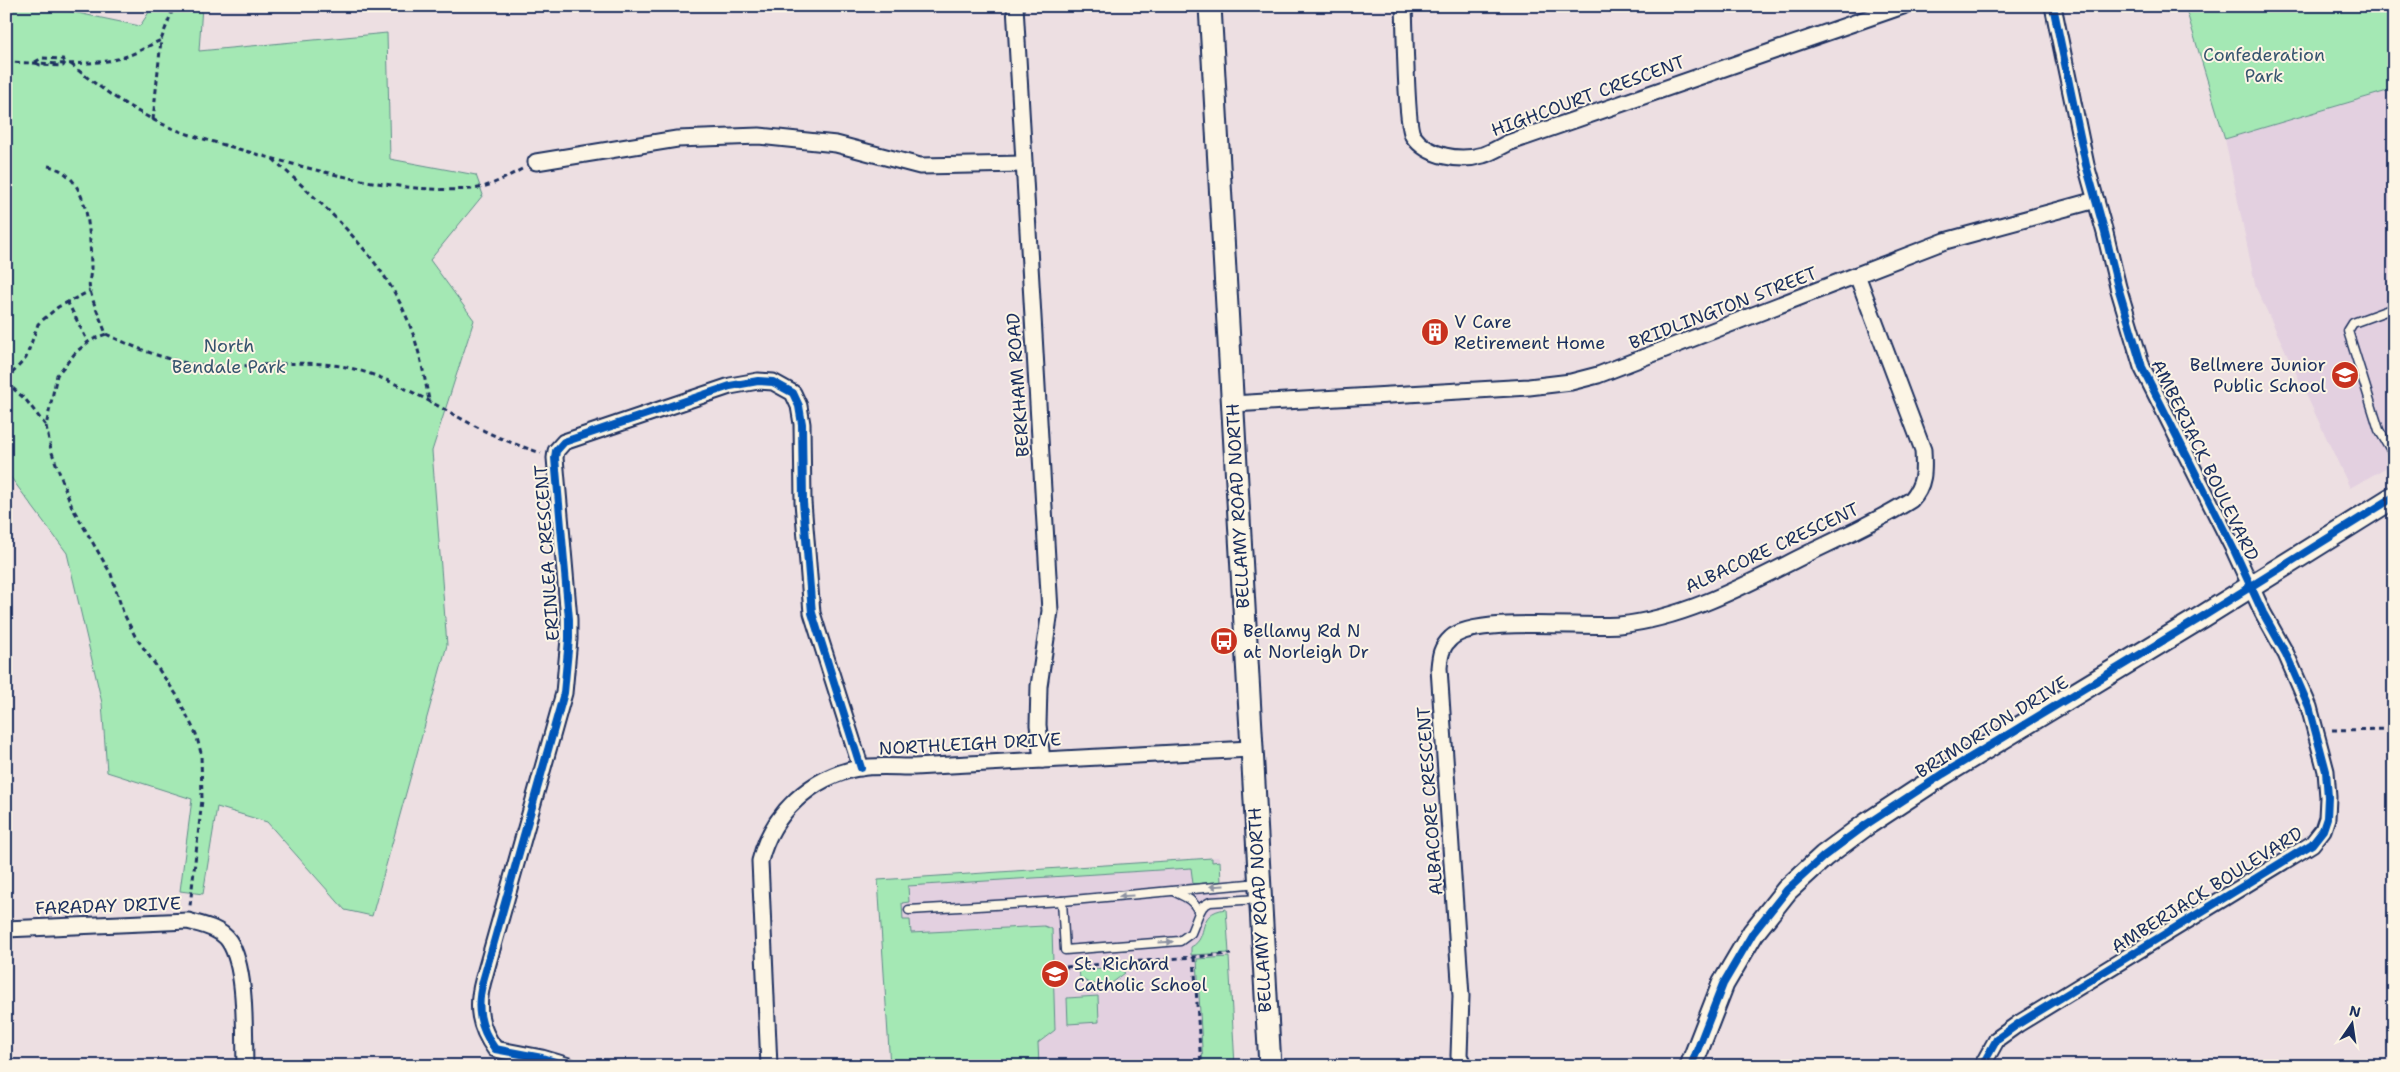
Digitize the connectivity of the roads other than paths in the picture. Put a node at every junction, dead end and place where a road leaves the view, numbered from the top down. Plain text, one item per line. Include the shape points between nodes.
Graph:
1 (1015, 6) edge
2 (1210, 6) edge
3 (1404, 6) edge
4 (1903, 6) edge
5 (2053, 6) edge
6 (536, 162) road end
7 (1024, 164) junction
8 (2096, 200) junction
9 (1857, 275) junction
10 (2394, 308) edge
11 (1232, 404) junction
12 (2394, 455) edge
13 (2394, 497) edge
14 (2251, 587) junction
15 (1250, 749) junction
16 (1042, 760) junction
17 (861, 768) junction
18 (1259, 891) junction
19 (1175, 892) junction
20 (1062, 901) junction
21 (910, 910) dead end
22 (1199, 913) junction
23 (6, 929) edge
24 (245, 1066) edge
25 (569, 1066) edge
26 (768, 1066) edge
27 (1270, 1066) edge
28 (1464, 1066) edge
29 (1691, 1066) edge
30 (1982, 1066) edge

1 - 7 street, BERKHAM ROAD
2 - 11 street, BELLAMY ROAD NORTH
3 - 4 street, HIGHCOURT CRESCENT via 1412,135 1428,150 1455,158 1482,155 1508,143
5 - 8 street, AMBERJACK BOULEVARD via 2075,118
6 - 7 street via 677,139 759,136 836,144 920,166
7 - 16 street, BERKHAM ROAD via 1050,611 1039,686 1038,725
8 - 9 street, BRIDLINGTON STREET via 1945,241
8 - 14 street, AMBERJACK BOULEVARD via 2142,367
9 - 11 street, BRIDLINGTON STREET via 1645,358 1571,382
9 - 28 street, ALBACORE CRESCENT via 1923,450 1924,476 1920,491 1911,500 1726,595 1691,609 1617,625 1499,626 1466,630 1452,636 1441,650 1439,668 1461,996 1459,1056
10 - 12 lane via 2353,323 2348,331 2379,430
11 - 15 street, BELLAMY ROAD NORTH
13 - 14 street, BRIMORTON DRIVE
14 - 29 street, BRIMORTON DRIVE via 1943,774 1846,839 1806,872 1770,909 1753,933 1723,984
14 - 30 street, AMBERJACK BOULEVARD via 2286,654 2316,730 2326,771 2328,796 2323,830 2312,844 2018,1024 1997,1039
15 - 16 street, NORTHLEIGH DRIVE
15 - 18 street, BELLAMY ROAD NORTH
16 - 17 street, NORTHLEIGH DRIVE
17 - 25 street, ERINLEA CRESCENT via 812,613 803,502 802,424 793,393 773,382 730,386 564,442 556,451 555,458 569,619 564,693 483,981 478,1009 480,1024 494,1049
17 - 26 street, NORTHLEIGH DRIVE via 814,785 790,804 764,844 760,860 760,887
18 -> 19 lane via 1197,888
18 - 22 lane via 1210,902
18 - 27 street, BELLAMY ROAD NORTH
19 -> 20 lane
19 - 22 lane via 1196,905
20 - 21 lane
20 -> 22 lane via 1065,950 1180,941 1192,933
23 - 24 street, FARADAY DRIVE via 188,921 212,928 228,940 240,975

